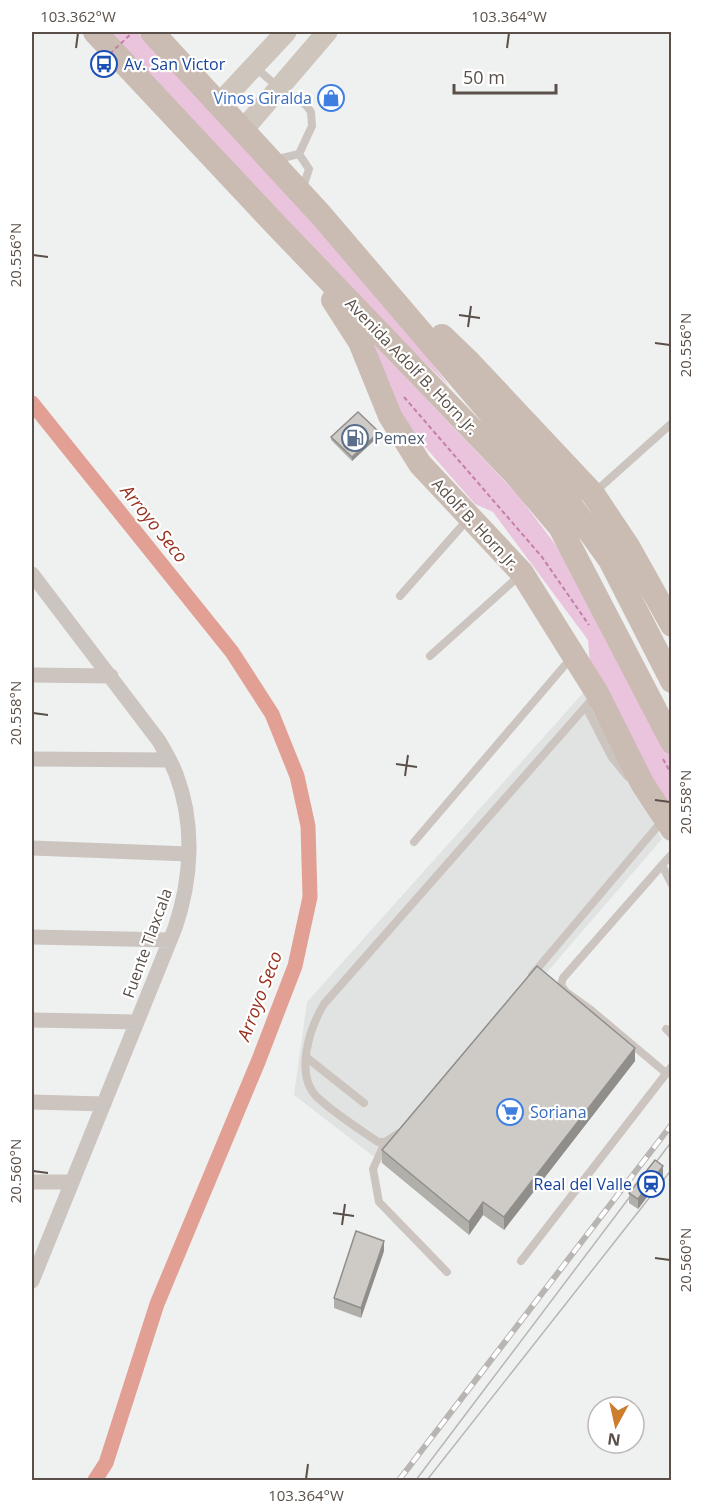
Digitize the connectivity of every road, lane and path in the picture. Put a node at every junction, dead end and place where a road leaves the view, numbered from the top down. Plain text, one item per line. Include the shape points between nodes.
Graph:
1 (95, 32) edge
2 (148, 32) edge
3 (286, 32) edge
4 (327, 32) edge
5 (99, 64) dead end
6 (255, 67) junction
7 (279, 88) junction
8 (218, 105) junction
9 (242, 131) junction
10 (299, 154) junction
11 (270, 161) junction
12 (300, 194) junction
13 (321, 215) junction
14 (275, 224) junction
15 (672, 423) edge
16 (592, 494) junction
17 (470, 518) junction
18 (522, 573) junction
19 (32, 574) edge
20 (39, 594) edge
21 (400, 596) dead end
22 (672, 625) edge
23 (574, 655) junction
24 (430, 656) dead end
25 (32, 675) edge
26 (111, 676) junction
27 (672, 681) edge
28 (591, 700) junction
29 (672, 742) edge
30 (32, 759) edge
31 (169, 760) junction
32 (668, 824) edge
33 (414, 842) dead end
34 (32, 848) edge
35 (189, 854) junction
36 (672, 854) edge
37 (662, 865) junction
38 (672, 885) edge
39 (32, 937) edge
40 (170, 940) junction
41 (523, 986) edge
42 (32, 1020) edge
43 (137, 1022) junction
44 (306, 1057) junction
45 (669, 1070) edge
46 (32, 1102) edge
47 (104, 1104) junction
48 (364, 1104) dead end
49 (408, 1122) edge
50 (385, 1142) junction
51 (32, 1182) edge
52 (72, 1182) junction
53 (35, 1261) edge
54 (521, 1261) dead end
55 (447, 1272) dead end
56 (32, 1281) edge

1 - 14 main road, Avenida Adolf B. Horn Jr.
2 - 5 path, bridge
2 - 8 main road, Avenida Adolf B. Horn Jr.
3 - 6 street
4 - 7 street
6 - 7 lane
6 - 8 street
7 - 9 street
7 - 10 lane via 311,112 312,126
8 - 9 main road, Avenida Adolf B. Horn Jr.
9 - 11 main road, Avenida Adolf B. Horn Jr.
10 - 11 lane
10 - 12 lane via 309,169
11 - 12 main road, Avenida Adolf B. Horn Jr.
12 - 13 main road, Avenida Adolf B. Horn Jr.
13 - 16 main road via 469,362
13 - 27 main road, Avenida Adolf B. Horn Jr. via 567,500 610,560
14 - 17 main road, Adolf B. Horn Jr. via 360,342 390,416 420,464
14 - 29 main road, Avenida Adolf B. Horn Jr. via 516,475 560,527
15 - 16 lane
16 - 22 main road via 629,548
17 - 18 main road, Adolf B. Horn Jr.
17 - 21 lane
18 - 23 main road, Adolf B. Horn Jr.
18 - 24 lane
19 - 20 street, Fuente Tlaxcala
20 - 26 street, Fuente Tlaxcala
23 - 28 main road, Adolf B. Horn Jr.
23 - 33 lane
25 - 26 street
26 - 31 street, Fuente Tlaxcala via 148,724
28 - 32 main road, Adolf B. Horn Jr.
28 - 44 lane via 324,1004 313,1027
30 - 31 street
31 - 35 street, Fuente Tlaxcala via 183,795
32 - 41 lane
34 - 35 street
35 - 40 street, Fuente Tlaxcala via 183,900
36 - 37 lane
37 - 38 lane
37 - 45 lane via 561,985
39 - 40 street
40 - 43 street, Fuente Tlaxcala
42 - 43 street
43 - 47 street, Fuente Tlaxcala
44 - 48 lane
44 - 50 lane via 307,1077 316,1096 378,1142
45 - 54 lane
46 - 47 street
47 - 52 street, Fuente Tlaxcala
49 - 50 lane
50 - 55 lane via 373,1169 380,1202
51 - 52 street
52 - 53 street, Fuente Tlaxcala
53 - 56 street, Fuente Tlaxcala

